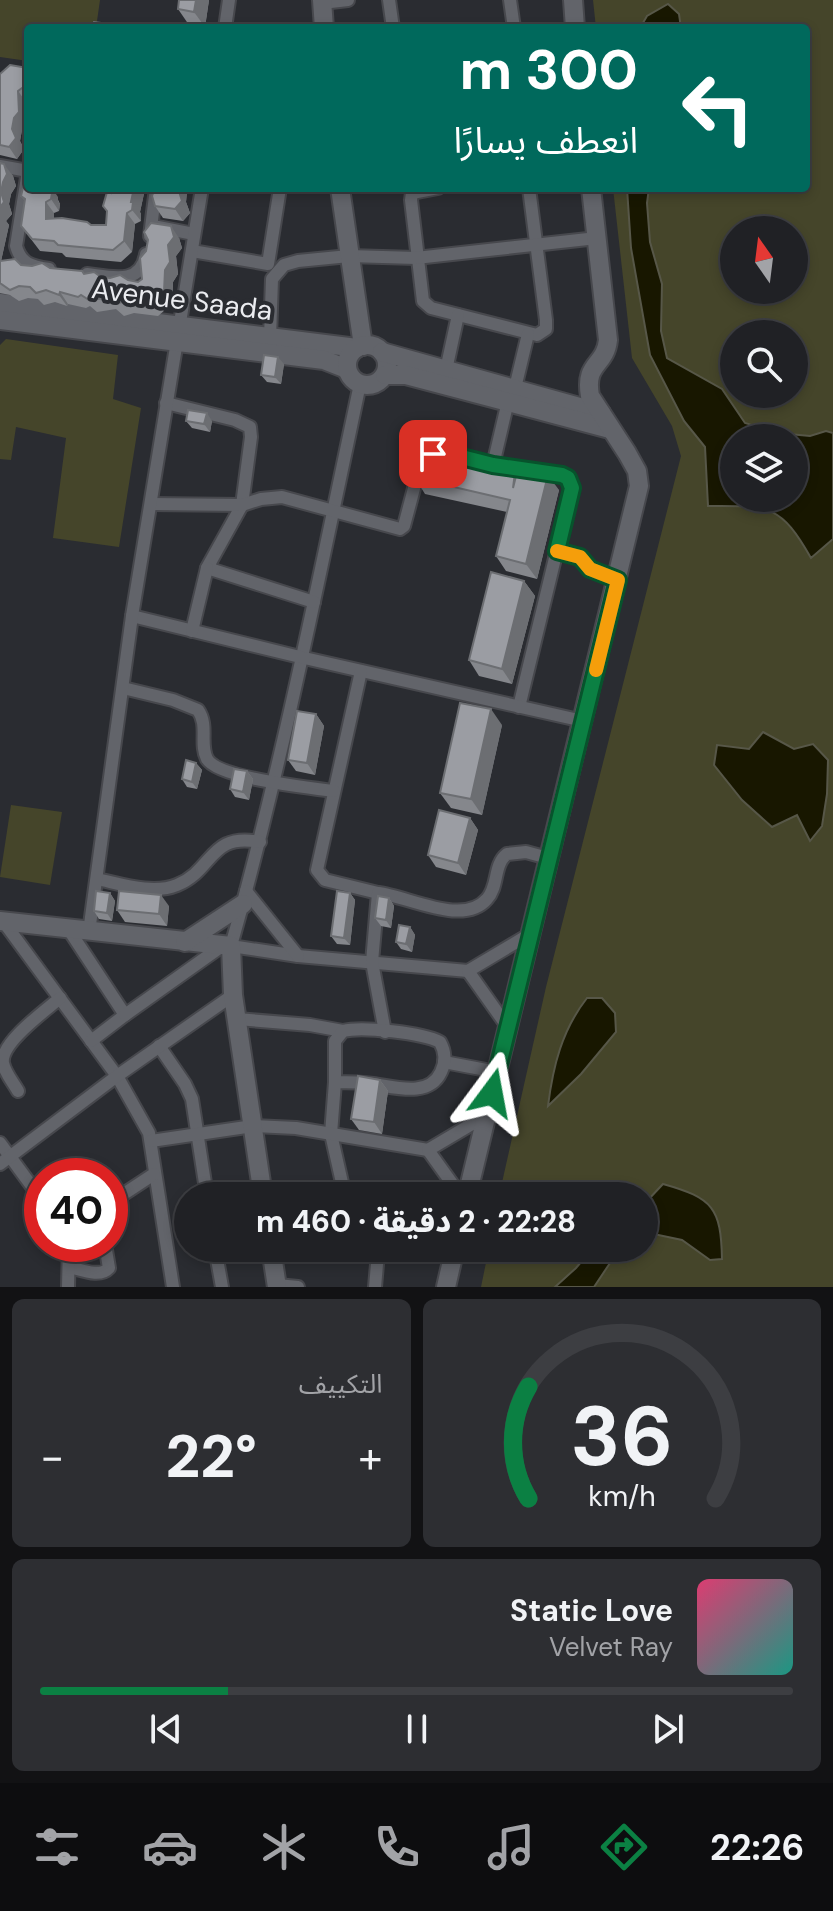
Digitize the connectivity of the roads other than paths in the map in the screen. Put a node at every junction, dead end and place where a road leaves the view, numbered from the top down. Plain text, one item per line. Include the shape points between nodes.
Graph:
1 (229, 0) edge
2 (348, 0) edge
3 (389, 0) edge
4 (510, 0) edge
5 (573, 0) edge
6 (322, 1) edge
7 (226, 24) edge
8 (324, 24) edge
9 (392, 24) edge
10 (513, 24) edge
11 (575, 24) edge
12 (0, 166) edge
13 (24, 170) edge
14 (25, 192) edge
15 (155, 192) edge
16 (201, 192) edge
17 (280, 192) edge
18 (341, 192) edge
19 (415, 192) edge
20 (530, 192) edge
21 (591, 192) edge
22 (151, 226) junction
23 (194, 234) junction
24 (597, 238) junction
25 (537, 245) junction
26 (192, 251) junction
27 (349, 256) junction
28 (416, 258) junction
29 (272, 268) junction
30 (0, 303) edge
31 (458, 315) junction
32 (0, 320) edge
33 (178, 334) junction
34 (528, 334) junction
35 (270, 338) junction
36 (360, 347) junction
37 (382, 352) junction
38 (347, 369) junction
39 (385, 375) junction
40 (442, 376) junction
41 (360, 384) junction
42 (512, 394) junction
43 (166, 403) junction
44 (606, 421) junction
45 (493, 465) junction
46 (151, 504) junction
47 (242, 505) junction
48 (335, 510) junction
49 (557, 551) junction
50 (207, 568) junction
51 (618, 580) junction
52 (314, 602) junction
53 (132, 616) junction
54 (192, 631) junction
55 (300, 657) junction
56 (361, 671) junction
57 (123, 688) junction
58 (519, 707) junction
59 (583, 721) junction
60 (273, 783) junction
61 (334, 791) junction
62 (260, 842) junction
63 (548, 858) junction
64 (97, 879) junction
65 (378, 893) junction
66 (245, 898) junction
67 (2, 921) edge
68 (69, 930) junction
69 (89, 932) junction
70 (530, 934) junction
71 (185, 942) junction
72 (226, 946) junction
73 (298, 956) junction
74 (372, 962) junction
75 (468, 971) junction
76 (233, 995) junction
77 (60, 998) junction
78 (125, 1015) junction
79 (237, 1019) junction
80 (507, 1026) junction
81 (343, 1031) junction
82 (385, 1032) junction
83 (91, 1041) junction
84 (159, 1046) junction
85 (444, 1062) junction
86 (497, 1072) junction
87 (117, 1076) junction
88 (335, 1082) junction
89 (18, 1091) dead end
90 (487, 1115) junction
91 (253, 1126) junction
92 (196, 1134) junction
93 (331, 1134) junction
94 (151, 1141) junction
95 (0, 1143) edge
96 (428, 1150) junction
97 (5, 1160) edge
98 (154, 1174) junction
99 (24, 1181) edge
100 (205, 1182) edge
101 (261, 1182) edge
102 (342, 1182) edge
103 (451, 1182) edge
104 (470, 1182) edge
105 (128, 1191) edge
106 (69, 1262) edge
107 (108, 1262) edge
108 (218, 1262) edge
109 (273, 1262) edge
110 (377, 1262) edge
111 (452, 1262) edge
112 (69, 1267) junction
113 (277, 1286) edge
114 (68, 1287) edge
115 (173, 1287) edge
116 (222, 1287) edge
117 (298, 1287) edge
118 (375, 1287) edge
119 (446, 1287) edge

1 - 7 street
2 - 6 street
3 - 9 street
4 - 10 street
5 - 11 street
6 - 8 street
12 - 13 street
14 - 22 street via 16,246 26,264 123,279 145,264
15 - 22 street
16 - 23 street
17 - 29 street
18 - 27 street
19 - 28 street via 411,200
20 - 25 street
21 - 24 street
22 - 23 street
23 - 26 street
24 - 25 street
24 - 44 street via 608,340 588,381 590,396
25 - 28 street
25 - 34 street via 546,329
26 - 29 street
26 - 33 street
27 - 28 street
27 - 29 street
27 - 36 street
28 - 31 street via 423,301
29 - 35 street
30 - 33 street, Avenue Saada
31 - 34 street
31 - 40 street
32 - 33 street, Avenue Saada
33 - 35 street, Avenue Saada
33 - 38 street, Avenue Saada via 324,360
33 - 43 street
34 - 42 street
35 - 36 street, Avenue Saada
36 - 37 street
36 - 38 street via 349,357
37 - 39 street
37 - 40 street
38 - 41 street
39 - 40 street
39 - 41 street via 374,384
40 - 42 street
41 - 48 street
42 - 44 street
42 - 45 street
43 - 46 street
43 - 47 street via 250,427
44 - 51 street via 637,471 639,486
45 - 48 street via 439,452 428,457 421,462 400,529
45 - 49 street via 568,478 572,488
46 - 47 street
46 - 53 street
47 - 48 street via 282,497
47 - 50 street
48 - 52 street
49 - 51 street via 580,557 590,569
49 - 58 street
50 - 52 street
50 - 54 street
51 - 59 street
52 - 55 street
53 - 54 street
53 - 57 street
54 - 55 street
55 - 56 street
55 - 60 street
56 - 58 street
56 - 61 street
57 - 60 street via 198,710 211,765
57 - 64 street
58 - 59 street
59 - 63 street
60 - 61 street
60 - 62 street
61 - 65 street via 317,870 325,880
62 - 64 street via 229,841 178,885 161,889
62 - 66 street
63 - 65 street via 507,854 498,866 494,890 474,908 432,908
63 - 70 street
64 - 69 street
65 - 74 street
66 - 71 street
66 - 72 street
66 - 73 street
67 - 68 street
67 - 77 street
68 - 69 street
68 - 78 street
69 - 71 street
70 - 75 street
70 - 80 street
71 - 72 street
72 - 73 street
72 - 76 street
72 - 78 street
73 - 74 street
74 - 75 street
74 - 82 street
75 - 80 street
76 - 79 street
76 - 84 street
77 - 83 street
77 - 89 street via 4,1051 3,1064
78 - 83 street
79 - 81 street
79 - 91 street
80 - 86 street
81 - 82 street
81 - 88 street via 335,1041
82 - 85 street via 433,1038 443,1048
83 - 87 street
84 - 87 street
84 - 92 street via 192,1099
85 - 86 street
85 - 88 street via 435,1081 419,1088
86 - 90 street
87 - 94 street
87 - 97 street
88 - 93 street
90 - 96 street
90 - 104 street
91 - 92 street
91 - 93 street
91 - 101 street
92 - 94 street
92 - 100 street
93 - 96 street
93 - 102 street
94 - 98 street
95 - 97 street
96 - 103 street
97 - 99 street
98 - 105 street
98 - 115 street
106 - 112 street
107 - 112 street via 102,1274
108 - 116 street
109 - 113 street
110 - 118 street
111 - 119 street
112 - 114 street
113 - 117 street

